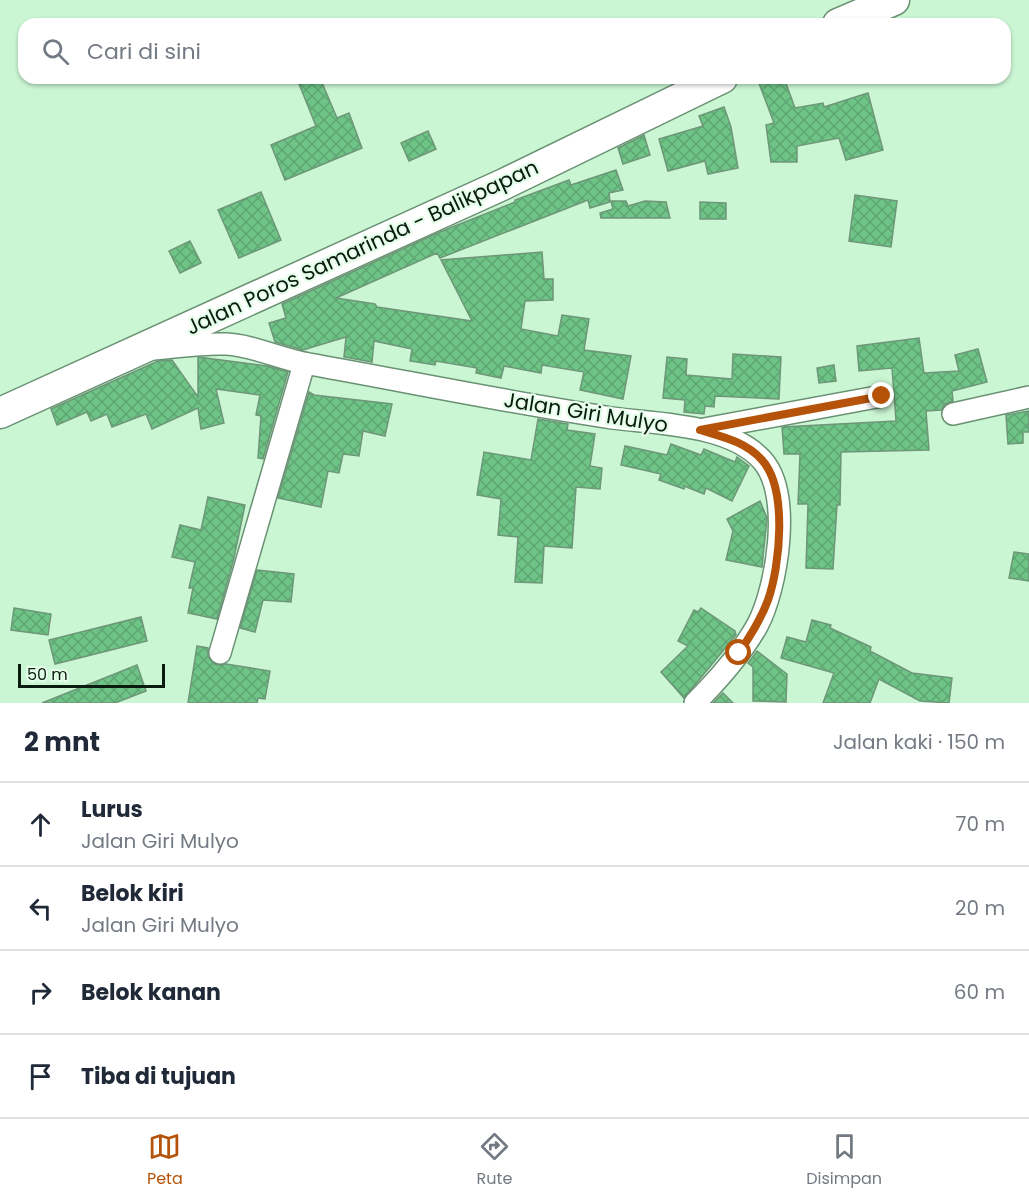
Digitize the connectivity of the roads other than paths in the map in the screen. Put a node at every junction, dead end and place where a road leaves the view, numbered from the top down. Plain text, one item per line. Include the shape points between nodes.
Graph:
1 (894, 0) edge
2 (852, 18) edge
3 (710, 84) edge
4 (136, 351) junction
5 (304, 364) junction
6 (882, 396) dead end
7 (1029, 397) edge
8 (0, 412) edge
9 (953, 414) dead end
10 (700, 430) junction
11 (220, 654) dead end
12 (694, 703) edge

1 - 2 highway
3 - 4 highway, Jalan Poros Samarinda - Balikpapan via 502,185
4 - 5 street, Jalan Giri Mulyo via 227,344
4 - 8 highway, Jalan Poros Samarinda - Balikpapan
5 - 10 street, Jalan Giri Mulyo
5 - 11 street
6 - 10 street
7 - 9 street
10 - 12 street, Jalan Giri Mulyo via 740,443 764,462 778,508 778,547 768,598 757,625 739,653

